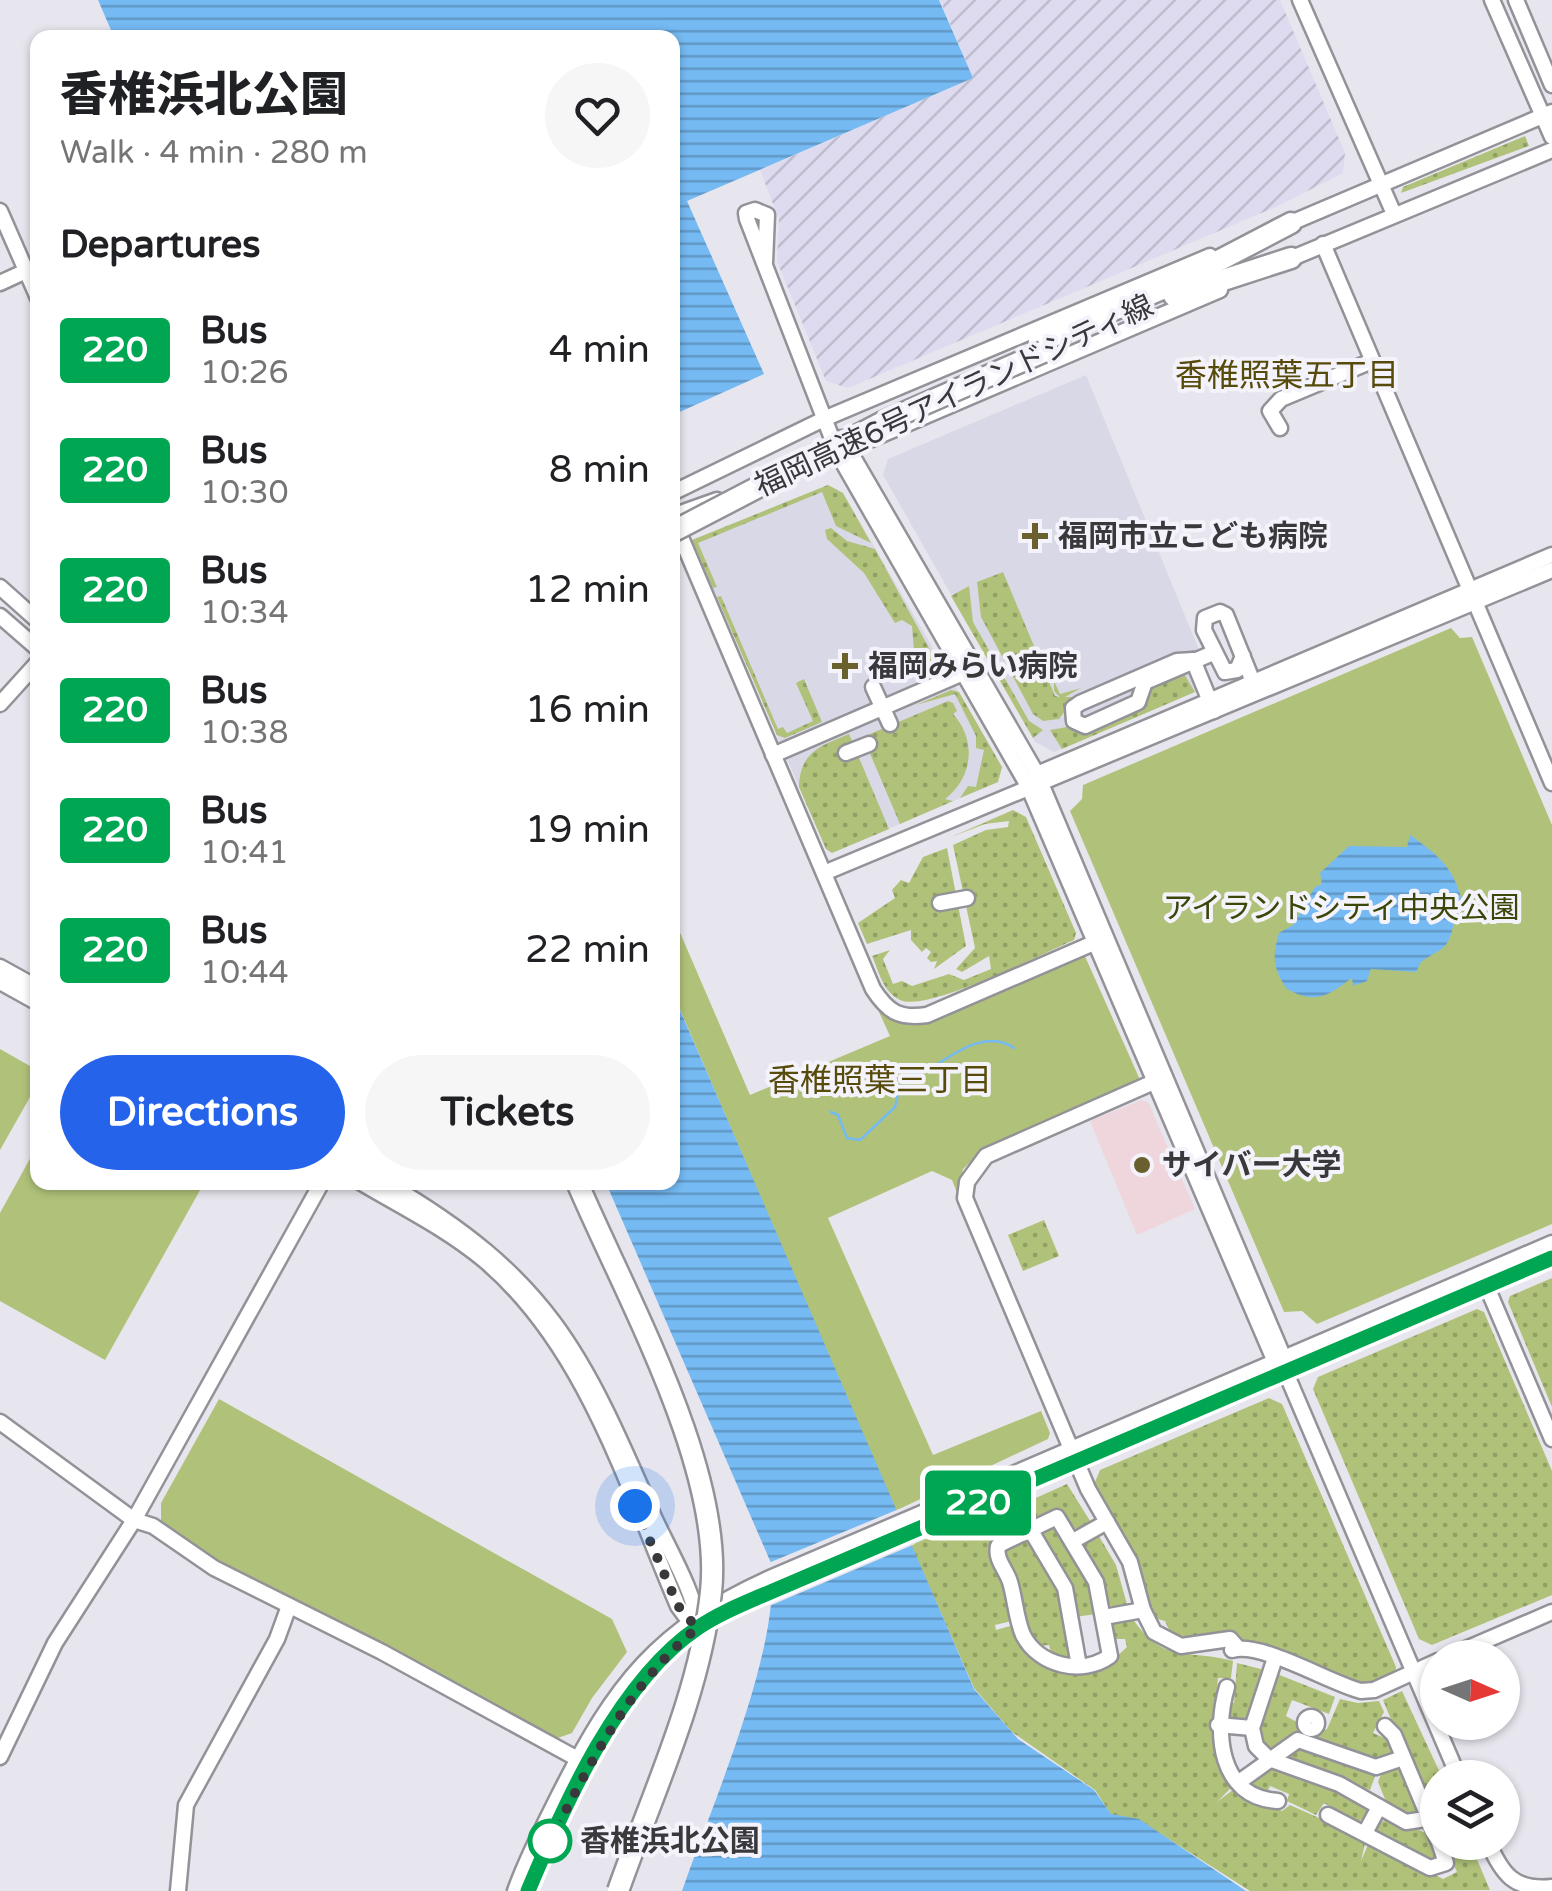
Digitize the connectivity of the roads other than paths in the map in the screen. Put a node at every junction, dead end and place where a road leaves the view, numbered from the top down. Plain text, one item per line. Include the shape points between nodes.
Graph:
1 (1300, 0) edge
2 (1492, 0) edge
3 (1516, 0) edge
4 (1552, 85) edge
5 (1548, 114) edge
6 (1552, 137) edge
7 (1552, 150) edge
8 (1380, 184) junction
9 (0, 210) edge
10 (1394, 214) junction
11 (746, 219) dead end
12 (1291, 224) junction
13 (1323, 244) junction
14 (1290, 258) junction
15 (26, 272) junction
16 (30, 281) edge
17 (0, 282) edge
18 (1181, 287) junction
19 (1041, 348) junction
20 (1372, 361) junction
21 (1281, 398) dead end
22 (826, 418) junction
23 (844, 451) junction
24 (680, 489) edge
25 (680, 514) edge
26 (680, 515) edge
27 (680, 528) edge
28 (680, 537) edge
29 (1552, 555) edge
30 (1552, 570) edge
31 (0, 587) edge
32 (1472, 597) junction
33 (30, 614) edge
34 (0, 616) edge
35 (30, 642) edge
36 (1213, 653) junction
37 (1243, 656) junction
38 (1193, 660) junction
39 (30, 671) edge
40 (963, 673) junction
41 (1254, 682) junction
42 (1118, 686) junction
43 (874, 687) dead end
44 (0, 704) edge
45 (1134, 704) junction
46 (1212, 708) junction
47 (890, 724) dead end
48 (868, 744) dead end
49 (846, 754) dead end
50 (773, 755) junction
51 (1036, 782) junction
52 (1552, 783) edge
53 (824, 873) junction
54 (967, 898) dead end
55 (940, 902) dead end
56 (1096, 942) junction
57 (0, 967) edge
58 (0, 982) edge
59 (30, 984) edge
60 (30, 999) edge
61 (1156, 1081) junction
62 (318, 1190) edge
63 (374, 1190) edge
64 (397, 1190) edge
65 (567, 1190) edge
66 (580, 1190) edge
67 (1552, 1243) edge
68 (1552, 1258) edge
69 (1487, 1287) junction
70 (1282, 1364) junction
71 (0, 1422) edge
72 (1552, 1438) edge
73 (1073, 1455) junction
74 (134, 1520) junction
75 (1107, 1522) junction
76 (1030, 1530) junction
77 (1073, 1541) junction
78 (290, 1606) junction
79 (1552, 1612) edge
80 (1146, 1614) junction
81 (1104, 1617) junction
82 (694, 1622) junction
83 (1487, 1640) edge
84 (1275, 1658) junction
85 (1079, 1666) junction
86 (1420, 1668) edge
87 (1413, 1671) junction
88 (1226, 1687) dead end
89 (1218, 1725) junction
90 (1386, 1726) dead end
91 (1252, 1728) junction
92 (0, 1758) edge
93 (1269, 1758) junction
94 (1403, 1758) junction
95 (1451, 1760) edge
96 (583, 1762) junction
97 (1239, 1782) junction
98 (1420, 1793) edge
99 (1278, 1801) dead end
100 (1379, 1806) junction
101 (1328, 1815) dead end
102 (1420, 1820) edge
103 (1364, 1833) junction
104 (1445, 1860) edge
105 (1496, 1860) edge
106 (1552, 1887) edge
107 (178, 1891) edge
108 (514, 1891) edge
109 (528, 1891) edge
110 (605, 1891) edge
111 (618, 1891) edge

1 - 8 street
2 - 5 street
3 - 4 street
5 - 6 street
5 - 8 street
7 - 10 street
8 - 10 street
8 - 12 street
9 - 15 street
10 - 13 street
11 - 22 street
12 - 18 highway
12 - 22 street
13 - 14 street
13 - 20 street
14 - 18 highway
14 - 23 street
15 - 16 street
15 - 17 street
18 - 19 highway, 福岡高速6号アイランドシティ線
19 - 25 highway, 福岡高速6号アイランドシティ線 via 794,452
19 - 27 highway, 福岡高速6号アイランドシティ線, bridge
20 - 21 street
20 - 32 street
22 - 23 street
22 - 24 street
23 - 26 street
23 - 40 street
23 - 51 street
28 - 50 street
29 - 32 street
30 - 32 street
31 - 33 street
32 - 41 street
32 - 46 street
32 - 52 street
34 - 35 street
36 - 37 street via 1218,666 1232,674
36 - 37 street via 1203,624 1220,612
36 - 38 street
37 - 41 street
38 - 42 street
38 - 45 street via 1144,682
38 - 46 street
39 - 44 street
40 - 50 street
40 - 51 street
41 - 46 street
42 - 45 street via 1126,686
42 - 45 street via 1073,708 1074,721 1085,726
43 - 47 street
46 - 51 street
48 - 49 street
50 - 53 street
51 - 53 street
51 - 56 street
51 - 70 street
53 - 56 street via 873,990 900,1016 927,1015
54 - 55 street
56 - 61 street
57 - 59 street
58 - 60 street
61 - 70 street
61 - 73 street via 993,1152 966,1182 968,1207
62 - 74 street
63 - 82 street via 463,1243 538,1317 592,1405
64 - 82 street via 492,1253 571,1343 603,1398
65 - 110 highway via 679,1455 698,1544 686,1658
66 - 111 highway, bridge via 691,1450 712,1543 698,1662
67 - 70 street
68 - 69 street
69 - 70 street
69 - 72 street
70 - 73 street
70 - 87 street
71 - 74 street
73 - 75 street
73 - 82 street
74 - 78 street
74 - 92 street via 55,1643
75 - 77 street
75 - 80 street via 1130,1562
76 - 77 street via 1057,1517
76 - 85 street via 1068,1597
76 - 85 street via 996,1552 1022,1633 1046,1658
77 - 81 street via 1096,1582
78 - 96 street
78 - 107 street via 186,1805
79 - 83 street
80 - 81 street
80 - 84 street via 1154,1632 1181,1646 1230,1639 1238,1648
81 - 85 street via 1110,1656
82 - 96 street via 622,1686
84 - 87 street via 1361,1691
84 - 91 street
86 - 87 street
87 - 95 street
88 - 89 street
89 - 91 street
89 - 97 street via 1221,1752
90 - 94 street
91 - 93 street via 1256,1746
93 - 94 street via 1310,1735 1376,1767
93 - 97 street
93 - 100 street
94 - 98 street
96 - 108 street
96 - 109 street
97 - 99 street
100 - 102 street via 1406,1822
100 - 103 street
101 - 103 street
103 - 104 street via 1436,1870
105 - 106 street via 1516,1886

